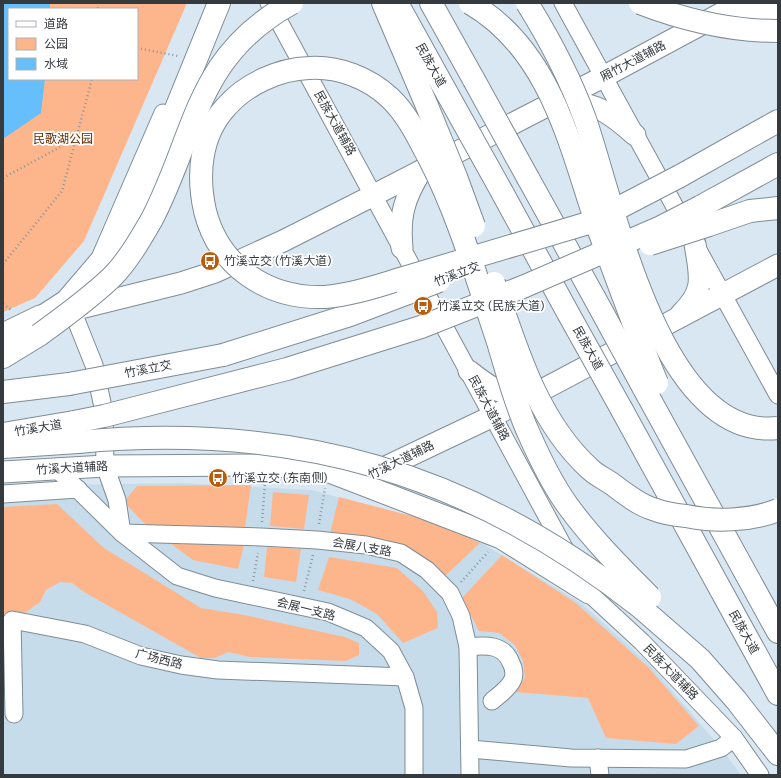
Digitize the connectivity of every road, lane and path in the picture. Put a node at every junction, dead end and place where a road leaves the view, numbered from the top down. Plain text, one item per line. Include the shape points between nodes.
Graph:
1 (210, 3) edge
2 (219, 3) edge
3 (269, 3) edge
4 (292, 3) edge
5 (383, 3) edge
6 (397, 3) edge
7 (431, 3) edge
8 (470, 3) edge
9 (527, 3) edge
10 (563, 3) edge
11 (640, 3) edge
12 (706, 3) edge
13 (778, 9) edge
14 (726, 11) junction
15 (778, 31) edge
16 (138, 48) edge
17 (187, 57) junction
18 (603, 77) junction
19 (92, 80) edge
20 (546, 106) junction
21 (778, 121) edge
22 (635, 135) junction
23 (75, 139) junction
24 (778, 164) edge
25 (421, 171) junction
26 (3, 178) edge
27 (374, 195) junction
28 (778, 208) edge
29 (585, 224) junction
30 (695, 244) junction
31 (402, 248) junction
32 (3, 264) edge
33 (778, 265) edge
34 (525, 286) junction
35 (723, 295) junction
36 (77, 306) junction
37 (673, 322) junction
38 (39, 326) junction
39 (3, 334) edge
40 (3, 357) edge
41 (469, 371) junction
42 (552, 385) junction
43 (652, 390) junction
44 (3, 392) edge
45 (778, 395) edge
46 (493, 416) junction
47 (778, 428) edge
48 (76, 432) junction
49 (3, 434) edge
50 (3, 447) edge
51 (104, 466) junction
52 (58, 469) junction
53 (3, 472) edge
54 (356, 481) junction
55 (78, 490) junction
56 (3, 494) edge
57 (778, 510) edge
58 (122, 533) junction
59 (501, 538) junction
60 (450, 593) junction
61 (589, 593) junction
62 (644, 602) junction
63 (7, 620) edge
64 (778, 632) edge
65 (468, 647) junction
66 (405, 677) junction
67 (778, 694) edge
68 (492, 701) dead end
69 (14, 714) dead end
70 (734, 738) junction
71 (470, 749) junction
72 (778, 754) edge
73 (599, 767) edge
74 (414, 775) edge
75 (470, 775) edge
76 (760, 775) edge

1 - 17 street
2 - 36 highway via 124,234
3 - 27 street, 民族大道辅路
4 - 36 highway, bridge via 243,37 216,72 194,114 152,219 113,276
5 - 57 highway, bridge via 456,177 520,357 550,418 576,455 596,473 653,509 701,519 738,518
6 - 67 highway, 民族大道, bridge
7 - 43 highway, bridge via 594,297
8 - 43 highway, bridge via 516,40 551,94 568,137
9 - 47 highway, bridge via 550,41 577,97 634,275 672,358 697,394 716,410 740,424 754,428
10 - 18 street
11 - 15 highway, bridge via 699,21
12 - 14 main road
13 - 14 main road, 厢竹大道辅路
14 - 18 main road, 厢竹大道辅路
16 - 17 path
17 - 38 street via 100,258
18 - 20 main road, 厢竹大道辅路
18 - 22 street
19 - 23 path
20 - 22 main road via 573,102 596,106 614,116
20 - 25 main road, 厢竹大道辅路
21 - 29 highway, 竹溪立交, bridge via 650,193
22 - 30 street
23 - 26 path
23 - 32 path via 62,191
24 - 34 highway, bridge via 661,227
25 - 27 main road
25 - 31 main road via 411,187 402,212
27 - 31 street, 民族大道辅路
27 - 36 main road via 215,272 181,283
28 - 34 highway, bridge via 734,215
29 - 44 highway, 竹溪立交, bridge via 350,315 223,355 69,384
29 - 62 highway, bridge via 496,251 489,253 474,257 467,259 367,289 327,296 289,294 270,289 243,273 222,248 203,200 201,172 204,149 214,122 231,101 260,81 295,68 313,67 342,71 359,77 388,96 400,108 454,214 466,251 469,259 484,303 492,325 518,408 538,454 567,505
30 - 35 street
30 - 37 main road via 699,288 692,303
31 - 41 street, 民族大道辅路
33 - 35 main road
34 - 48 highway, bridge via 421,327 354,349 280,371 104,416
35 - 37 main road
35 - 45 street
36 - 38 highway, bridge
36 - 51 street via 104,412
37 - 42 main road, 竹溪大道辅路
38 - 39 main road
38 - 40 highway
41 - 42 main road via 502,393 523,394
41 - 46 street, 民族大道辅路
42 - 46 main road, 竹溪大道辅路
43 - 64 highway via 736,556
46 - 54 main road, 竹溪大道辅路
46 - 61 street, 民族大道辅路
48 - 49 highway, 竹溪大道
48 - 50 highway
48 - 62 highway, bridge via 231,439 319,452 372,464 439,488 517,525
51 - 52 main road, 竹溪大道辅路
51 - 54 main road, 竹溪大道辅路 via 266,465 328,472
51 - 58 street via 117,500
52 - 53 main road, 竹溪大道辅路
52 - 55 street, 会展一支路
54 - 59 main road
55 - 56 street
55 - 58 street, 会展一支路
58 - 60 street, 会展八支路 via 262,537 366,545 400,553 427,570
58 - 66 street, 会展一支路 via 177,576 215,588 328,612 366,628 390,651
59 - 60 path
59 - 61 main road
60 - 65 street, 会展八支路 via 461,616
61 - 70 street, 民族大道辅路 via 642,642
62 - 72 highway via 700,659
63 - 66 street, 广场西路 via 85,634 141,656 181,665 218,670
63 - 69 street, 广场西路
65 - 68 street via 484,645 500,648 509,657 514,668 513,680 508,688
65 - 71 street, 会展八支路
66 - 74 street, 会展一支路 via 414,708
70 - 73 street via 721,748 686,759
70 - 76 street, 民族大道辅路
71 - 73 street via 571,758
71 - 75 street, 会展八支路

